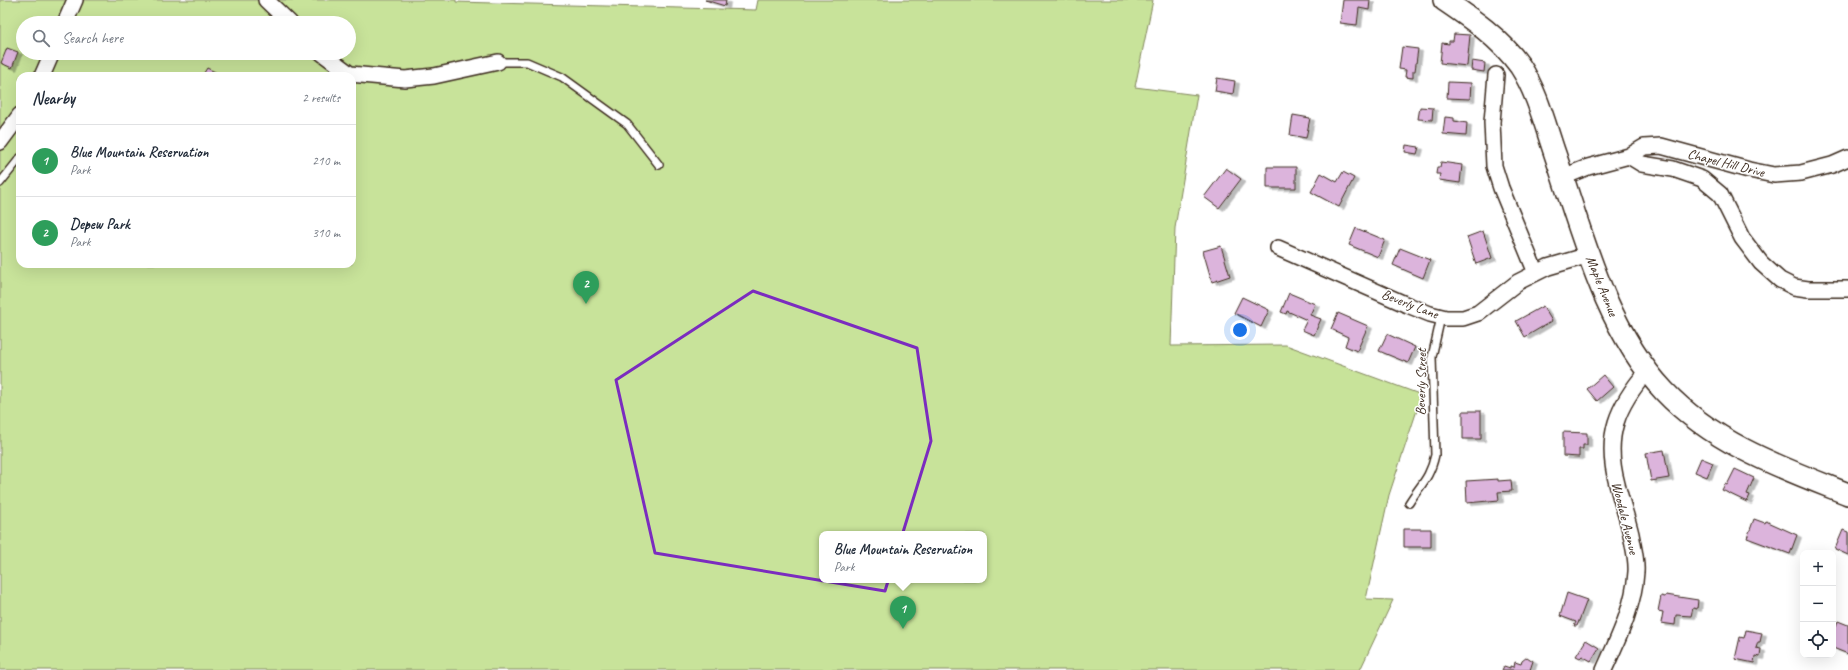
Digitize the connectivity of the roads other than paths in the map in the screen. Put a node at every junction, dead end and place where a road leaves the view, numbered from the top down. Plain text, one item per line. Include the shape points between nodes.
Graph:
1 (75, 0) edge
2 (266, 0) edge
3 (1444, 0) edge
4 (68, 16) edge
5 (283, 16) edge
6 (49, 60) edge
7 (331, 60) edge
8 (498, 62) joint
9 (44, 72) edge
10 (347, 72) edge
11 (356, 75) edge
12 (1496, 75) dead end
13 (16, 120) edge
14 (0, 142) edge
15 (1630, 156) junction
16 (1848, 158) edge
17 (16, 163) edge
18 (659, 165) dead end
19 (1563, 177) junction
20 (0, 184) edge
21 (1278, 248) dead end
22 (1589, 255) junction
23 (1536, 273) junction
24 (1848, 289) edge
25 (1441, 317) junction
26 (1648, 370) junction
27 (1848, 494) edge
28 (1409, 503) dead end
29 (1604, 670) edge

1 - 4 street
2 - 5 street
3 - 19 street, Maple Avenue via 1498,40 1520,67 1537,100
6 - 9 street
7 - 10 street
8 - 11 street via 434,76 405,79
8 - 18 lane via 527,62 562,77 627,124
12 - 23 street via 1492,122 1494,166
13 - 14 street
15 - 16 street, Chapel Hill Drive via 1644,147 1661,146 1774,175 1801,173
15 - 19 street, Chapel Hill Drive via 1588,167
15 - 24 street, Chapel Hill Drive via 1642,164 1673,169 1702,178 1720,194 1742,238 1761,263 1780,280 1808,290
17 - 20 lane
19 - 22 street, Maple Avenue
21 - 25 street, Beverly Lane via 1405,304
22 - 23 street, Beverly Lane
22 - 26 street, Maple Avenue via 1617,322
23 - 25 street, Beverly Lane via 1518,282 1478,313 1463,318
25 - 28 lane, Beverly Street via 1432,357 1435,448 1432,469
26 - 27 street, Maple Avenue via 1664,390 1695,419 1721,437 1753,455
26 - 29 street, Woodale Avenue via 1632,388 1614,426 1612,443 1616,483 1627,516 1636,558 1636,572 1631,604

